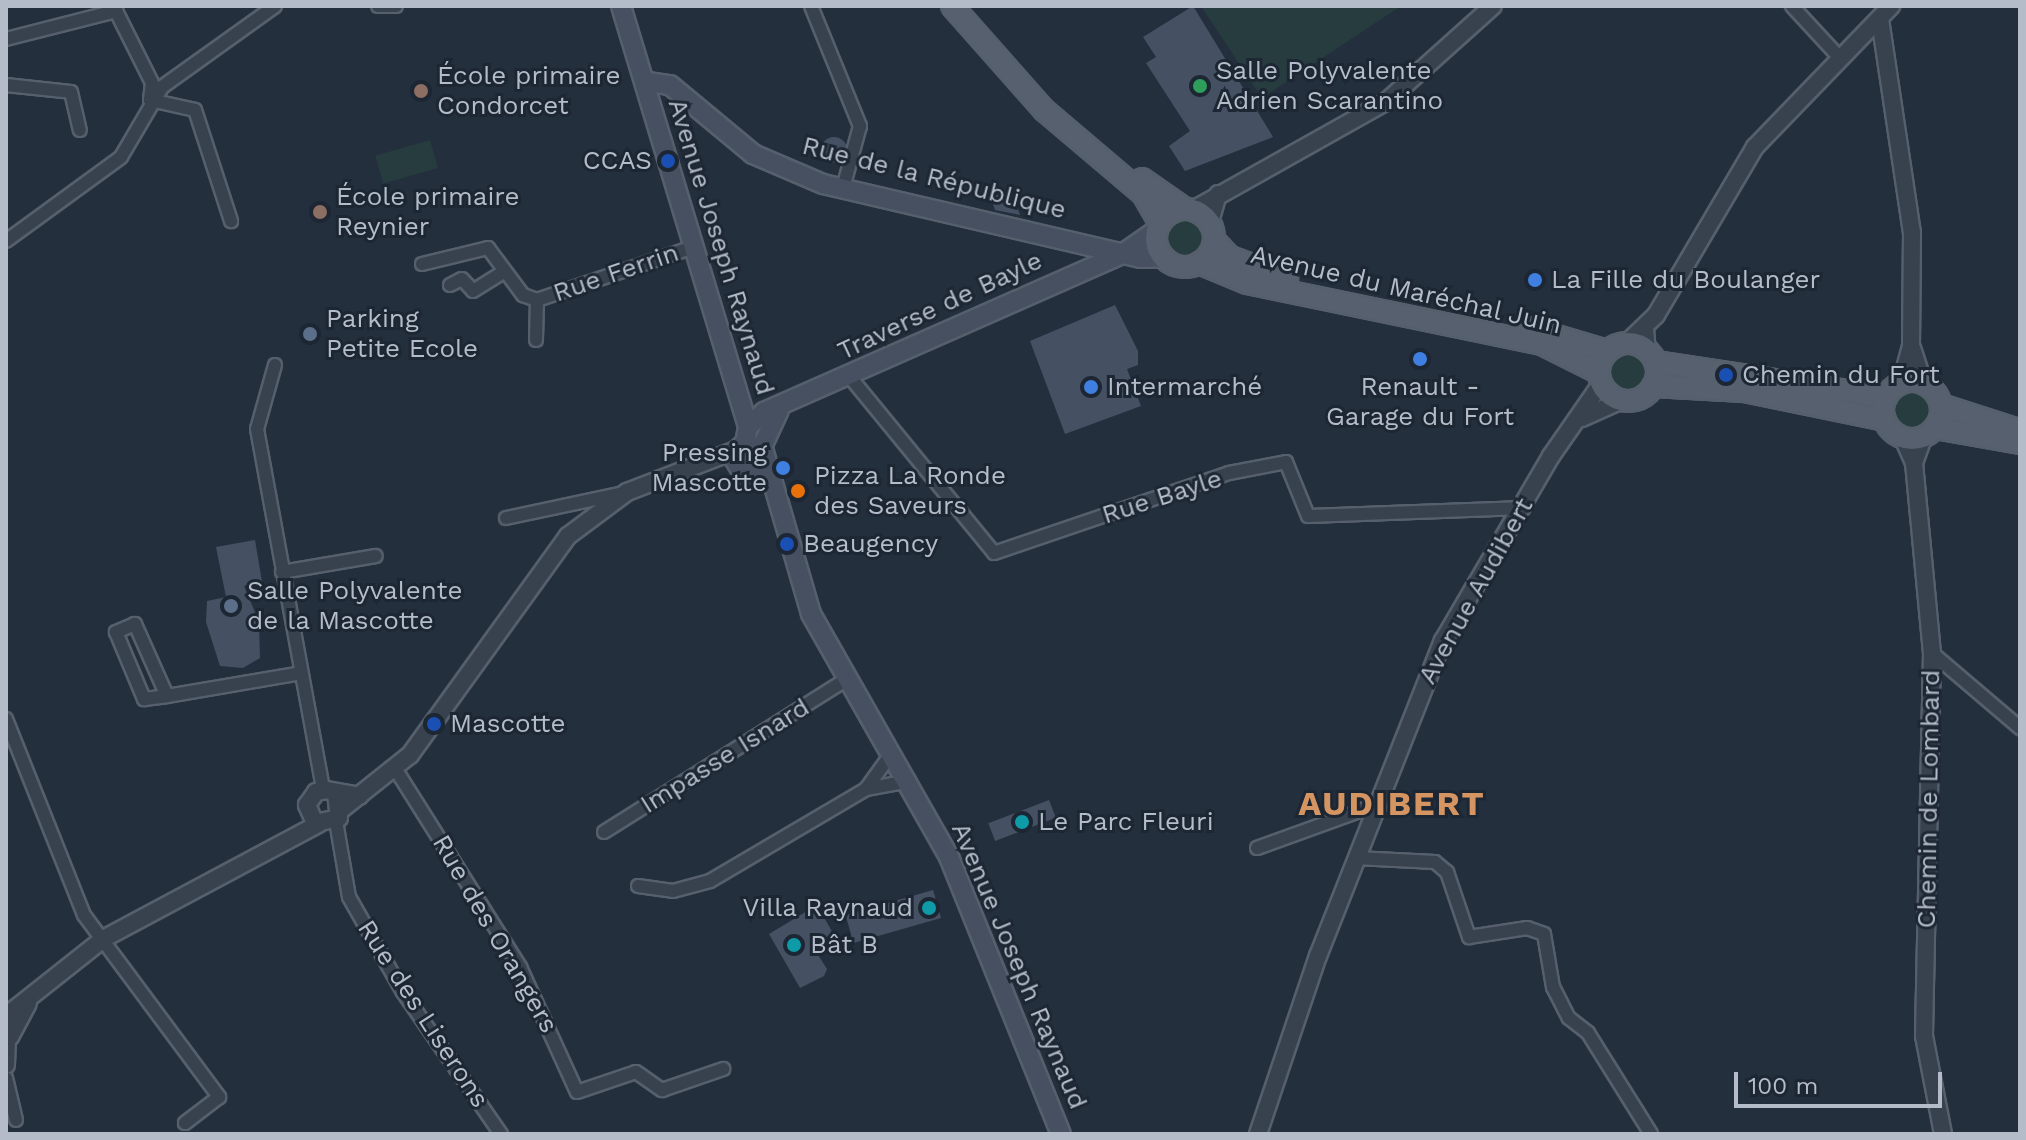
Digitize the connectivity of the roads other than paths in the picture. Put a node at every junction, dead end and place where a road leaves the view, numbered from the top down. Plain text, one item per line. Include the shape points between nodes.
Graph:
1 (396, 6) edge
2 (621, 6) edge
3 (811, 6) edge
4 (952, 6) edge
5 (967, 6) edge
6 (1493, 6) edge
7 (1792, 6) edge
8 (280, 8) edge
9 (378, 8) edge
10 (115, 9) edge
11 (1885, 13) edge
12 (6, 39) edge
13 (1840, 58) junction
14 (648, 82) junction
15 (6, 85) edge
16 (150, 100) junction
17 (80, 130) dead end
18 (843, 188) junction
19 (1200, 220) junction
20 (231, 221) dead end
21 (1159, 226) junction
22 (6, 241) edge
23 (694, 247) junction
24 (1124, 253) junction
25 (1164, 257) junction
26 (1199, 263) junction
27 (422, 264) dead end
28 (503, 272) junction
29 (450, 285) dead end
30 (537, 300) junction
31 (536, 340) dead end
32 (1644, 346) junction
33 (1911, 346) junction
34 (1607, 351) junction
35 (275, 365) dead end
36 (850, 377) junction
37 (1600, 378) junction
38 (1924, 384) junction
39 (1653, 386) junction
40 (1894, 390) junction
41 (1622, 400) junction
42 (1941, 405) junction
43 (1582, 418) junction
44 (1885, 420) junction
45 (2020, 429) edge
46 (1920, 434) junction
47 (2020, 443) edge
48 (751, 447) junction
49 (695, 466) junction
50 (744, 475) junction
51 (627, 492) junction
52 (1524, 508) junction
53 (506, 518) dead end
54 (778, 519) junction
55 (376, 556) dead end
56 (282, 572) junction
57 (1932, 653) junction
58 (301, 673) junction
59 (845, 680) junction
60 (167, 696) junction
61 (6, 719) edge
62 (2020, 728) edge
63 (892, 753) junction
64 (396, 770) junction
65 (909, 781) junction
66 (866, 789) junction
67 (1376, 805) junction
68 (326, 810) junction
69 (604, 832) dead end
70 (1257, 848) dead end
71 (1356, 858) junction
72 (638, 886) dead end
73 (103, 939) junction
74 (30, 1001) junction
75 (6, 1016) edge
76 (8, 1032) edge
77 (6, 1065) edge
78 (723, 1069) dead end
79 (6, 1078) edge
80 (6, 1108) edge
81 (16, 1120) junction
82 (185, 1123) dead end
83 (23, 1134) edge
84 (501, 1134) edge
85 (1061, 1134) edge
86 (1258, 1134) edge
87 (1651, 1134) edge
88 (1943, 1134) edge

1 - 9 street
2 - 14 main road
3 - 18 street via 860,126
4 - 21 main road via 1044,110 1143,194
5 - 19 main road, Avenue du Maréchal Juin via 1059,109
6 - 19 street via 1387,101 1218,194
7 - 13 street
8 - 16 street
10 - 12 street
10 - 16 street via 152,83
11 - 13 street
11 - 33 street via 1912,232
13 - 32 street via 1755,147 1656,315
14 - 18 main road, Rue de la République via 670,85 753,154
14 - 23 main road, Avenue Joseph Raynaud
15 - 17 street via 71,92
16 - 20 street via 195,110
16 - 22 street via 139,133 121,157
18 - 24 main road, Rue de la République
19 - 21 main road
19 - 26 main road
19 - 34 main road, Avenue du Maréchal Juin via 1257,270
21 - 24 main road, Traverse de Bayle
21 - 25 main road
23 - 30 street, Rue Ferrin
23 - 48 main road, Avenue Joseph Raynaud
24 - 25 main road, Traverse de Bayle
24 - 36 main road, Traverse de Bayle via 1009,299
25 - 26 main road, Avenue du Maréchal Juin via 1183,267
26 - 37 main road, Avenue du Maréchal Juin via 1247,283 1542,344
27 - 28 street, Rue Ferrin via 488,248
28 - 29 street via 473,291 462,279
28 - 30 street, Rue Ferrin
30 - 31 street, Rue Ferrin
32 - 34 main road
32 - 39 main road
32 - 40 main road
33 - 38 street
33 - 40 street
34 - 37 main road
35 - 56 street via 257,429
36 - 48 main road, Traverse de Bayle via 779,410
36 - 52 street, Rue Bayle via 994,553 1229,473 1286,462 1308,516
37 - 41 main road
37 - 43 street, Avenue Audibert
38 - 40 main road
38 - 42 main road
39 - 41 main road via 1640,399
39 - 44 main road via 1744,391
40 - 44 main road
41 - 43 street, Avenue Audibert
42 - 45 main road
42 - 46 main road
43 - 52 street, Avenue Audibert via 1551,456
44 - 46 main road
46 - 47 main road
46 - 57 street, Chemin de Lombard via 1914,463
48 - 49 street
48 - 50 main road
48 - 50 main road
48 - 54 main road, Avenue Joseph Raynaud
49 - 50 street
49 - 51 street
50 - 54 main road, Avenue Joseph Raynaud
51 - 53 street
51 - 64 street via 552,554
52 - 67 street, Avenue Audibert via 1443,641
54 - 59 main road, Avenue Joseph Raynaud via 811,614
55 - 56 street
56 - 58 street
57 - 62 street
57 - 88 street, Chemin de Lombard via 1924,1036
58 - 60 street
58 - 68 street
59 - 63 main road, Avenue Joseph Raynaud
59 - 69 street, Impasse Isnard
60 - 60 street via 135,624 116,632 144,699
61 - 73 street via 84,915
63 - 65 main road, Avenue Joseph Raynaud
63 - 66 street
64 - 68 street via 359,796
64 - 78 street, Rue des Orangers via 520,967 577,1092 636,1072 662,1090
65 - 66 street
65 - 85 main road, Avenue Joseph Raynaud via 991,953
66 - 72 street via 710,881 673,891
67 - 70 street
67 - 71 street, Avenue Audibert
68 - 73 street
68 - 84 street, Rue des Liserons via 349,897 382,956
71 - 86 street, Avenue Audibert
71 - 87 street via 1435,862 1447,872 1469,937 1527,928 1544,934 1553,987 1569,1018 1588,1033
73 - 74 street
73 - 82 street via 219,1097
74 - 75 street
74 - 76 street
76 - 77 street
79 - 81 street
80 - 81 street
81 - 83 street

